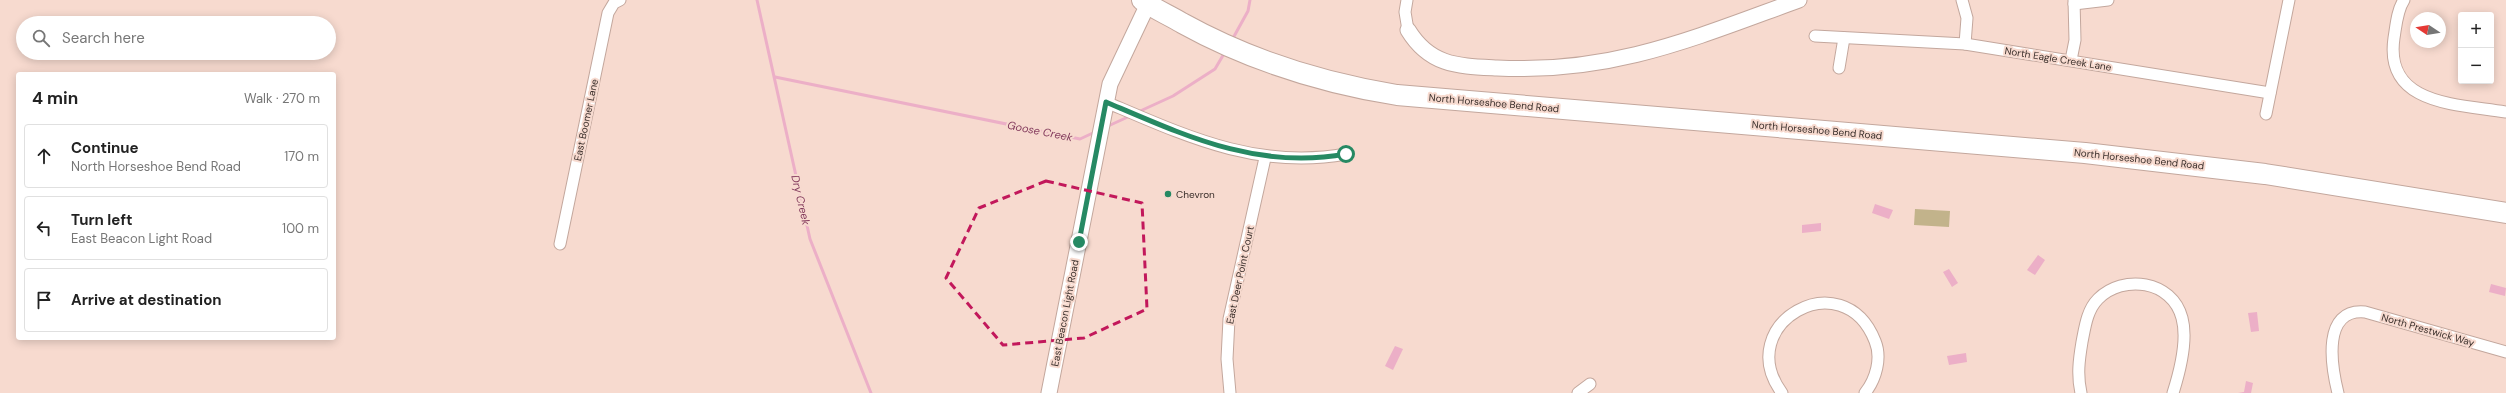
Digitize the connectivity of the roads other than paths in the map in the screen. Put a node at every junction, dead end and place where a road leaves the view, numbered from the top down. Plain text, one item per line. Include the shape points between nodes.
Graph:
1 (620, 0) edge
2 (1407, 0) edge
3 (1799, 0) edge
4 (1962, 0) edge
5 (2108, 0) edge
6 (2290, 0) edge
7 (2404, 0) edge
8 (1145, 2) edge
9 (2074, 2) edge
10 (1408, 30) joint
11 (1815, 36) dead end
12 (1844, 38) junction
13 (1965, 44) junction
14 (2071, 60) junction
15 (1839, 68) dead end
16 (2270, 93) junction
17 (1106, 102) junction
18 (2506, 112) edge
19 (2266, 114) dead end
20 (1346, 154) dead end
21 (1266, 158) junction
22 (2506, 213) edge
23 (560, 244) dead end
24 (2506, 352) edge
25 (1590, 384) dead end
26 (1050, 393) edge
27 (1230, 393) edge
28 (1578, 393) edge
29 (1782, 393) edge
30 (1866, 393) edge
31 (2081, 393) edge
32 (2173, 393) edge
33 (2338, 393) edge

1 - 23 street, East Boomer Lane via 614,3 608,13
2 - 10 street via 1405,12
3 - 10 street via 1646,54 1596,64 1557,68 1482,67 1440,61 1427,54
4 - 13 street via 1967,18
5 - 9 street
6 - 16 street
7 - 18 street via 2392,50 2394,65 2400,79 2410,90 2424,97
8 - 17 street, East Beacon Light Road via 1117,67
8 - 22 highway, North Horseshoe Bend Road via 1195,30 1253,57 1314,78 1380,92 2085,153 2265,174
9 - 14 street via 2075,40
11 - 12 street, North Eagle Creek Lane
12 - 13 street, North Eagle Creek Lane
12 - 15 street
13 - 14 street, North Eagle Creek Lane
14 - 16 street, North Eagle Creek Lane
16 - 19 street
17 - 21 street via 1198,141
17 - 26 street, East Beacon Light Road
20 - 21 street via 1324,158
21 - 27 street, East Deer Point Court via 1229,319 1227,359
24 - 33 street, North Prestwick Way via 2365,312 2349,312 2340,318 2335,329 2332,358
25 - 28 street
29 - 30 street via 1773,378 1769,363 1770,347 1775,332 1785,318 1814,303 1831,303 1846,308 1860,317 1871,330 1877,345 1877,367
31 - 32 street via 2078,365 2086,319 2096,300 2107,291 2134,283 2158,289 2170,297 2182,318 2184,338

